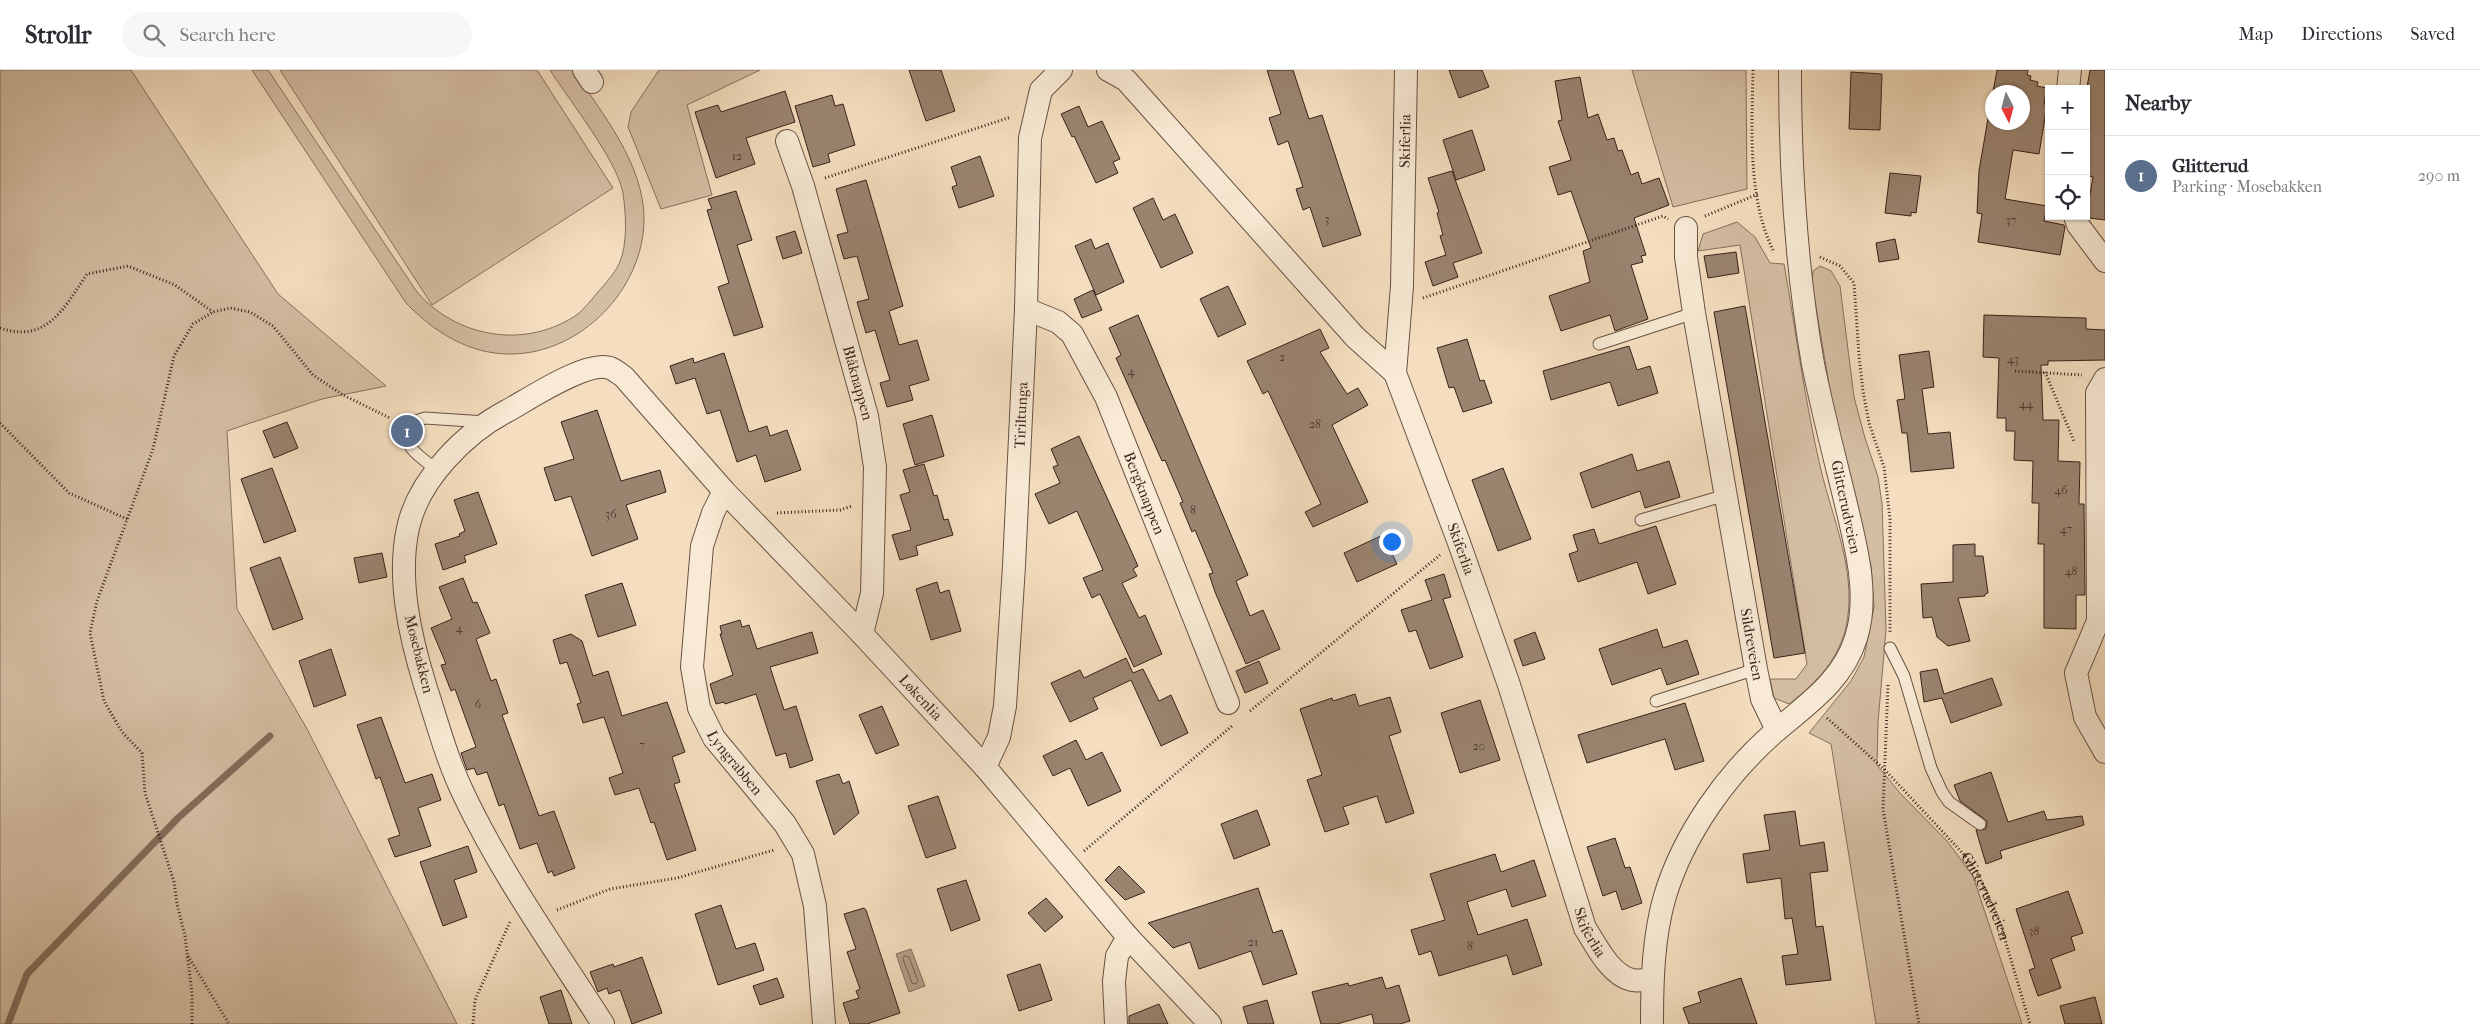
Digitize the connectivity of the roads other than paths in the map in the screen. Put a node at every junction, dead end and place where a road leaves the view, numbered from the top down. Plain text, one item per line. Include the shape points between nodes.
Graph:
1 (1061, 70) edge
2 (1108, 70) edge
3 (1406, 70) edge
4 (1790, 70) edge
5 (2070, 70) edge
6 (2068, 85) edge
7 (786, 141) dead end
8 (2076, 220) edge
9 (1686, 228) road end
10 (2105, 261) edge
11 (1026, 309) junction
12 (1694, 313) junction
13 (1599, 344) dead end
14 (1395, 373) junction
15 (624, 376) joint
16 (2104, 380) edge
17 (486, 422) junction
18 (436, 469) junction
19 (724, 491) junction
20 (1726, 495) junction
21 (1641, 520) dead end
22 (862, 634) junction
23 (1890, 648) road end
24 (1756, 669) junction
25 (1656, 701) dead end
26 (1237, 713) road end
27 (1777, 730) junction
28 (2105, 752) edge
29 (985, 767) junction
30 (1980, 824) dead end
31 (1128, 937) junction
32 (1652, 979) junction
33 (603, 1024) edge
34 (824, 1024) edge
35 (1116, 1024) edge
36 (1210, 1024) edge
37 (1652, 1024) edge

1 - 11 street, Tiriltunga via 1041,90 1030,138
2 - 14 street via 1126,80 1355,338
3 - 14 street, Skiferlia via 1401,306
4 - 27 street, Glitterudveien via 1793,184 1814,366 1854,541 1861,584 1861,612 1856,638 1846,662 1832,682 1813,702
5 - 6 street
7 - 22 street, Blåknappen via 803,186 867,416 875,467 872,594
8 - 10 street
9 - 12 street, Sildreveien via 1686,257
11 - 26 street, Bergknappen via 1058,322 1072,334 1106,398
11 - 29 street, Tiriltunga via 1005,706 999,736
12 - 13 lane
12 - 20 street, Sildreveien
14 - 32 street, Skiferlia via 1512,694 1585,928 1607,962 1620,973 1632,980
15 - 17 street, Mosebakken via 609,367 588,368
15 - 19 street, Løkenlia
16 - 28 street via 2097,393 2098,620 2076,673 2085,717
17 - 18 street, Mosebakken
17 - 18 lane via 425,418 404,425 410,450
18 - 33 street, Mosebakken via 419,496 408,528 404,565 417,659 445,749 463,793 521,897
19 - 22 street, Løkenlia
19 - 34 street, Lyngrabben via 702,546 692,667 699,708 714,738 784,824 804,854 815,906
20 - 21 lane
20 - 24 street, Sildreveien
22 - 29 street, Løkenlia
23 - 30 lane via 1904,676 1931,768 1942,792 1949,802
24 - 25 lane
24 - 27 street, Sildreveien via 1762,699
27 - 32 street via 1740,766 1710,802 1682,856 1665,896
29 - 31 street, Løkenlia
31 - 35 street via 1117,956 1114,981
31 - 36 street, Løkenlia
32 - 37 street

